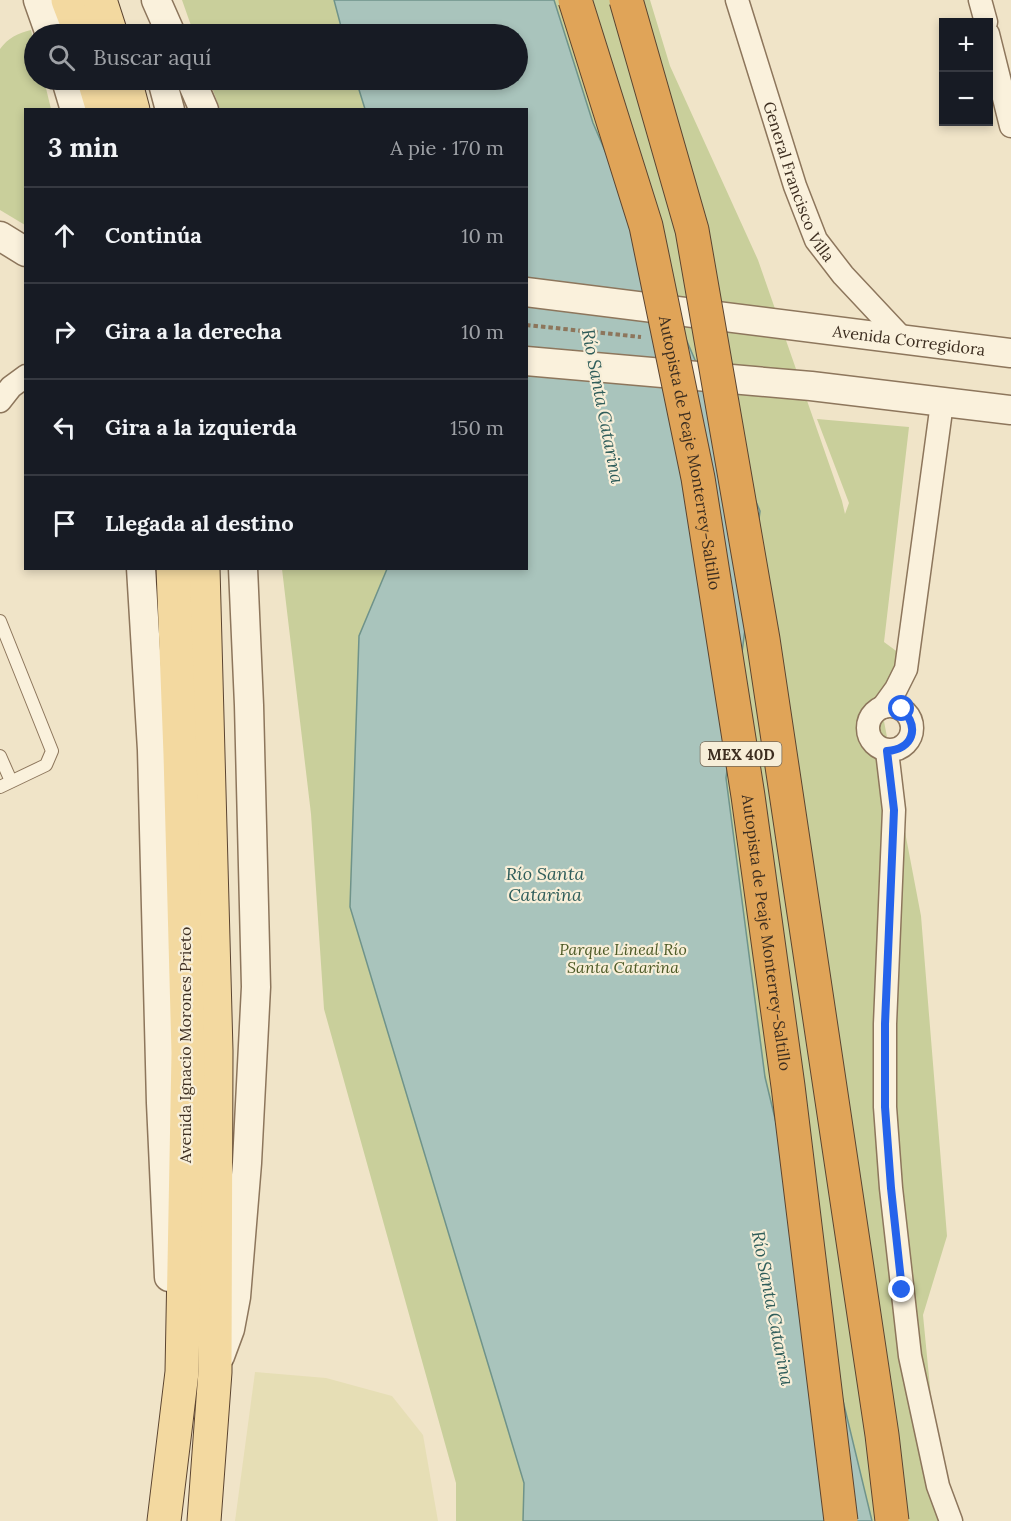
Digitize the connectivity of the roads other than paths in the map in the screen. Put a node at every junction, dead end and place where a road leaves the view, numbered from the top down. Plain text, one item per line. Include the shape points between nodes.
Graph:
1 (38, 0) edge
2 (68, 0) edge
3 (100, 0) edge
4 (141, 0) edge
5 (156, 0) edge
6 (575, 0) edge
7 (626, 0) edge
8 (737, 0) edge
9 (980, 0) edge
10 (985, 18) edge
11 (46, 24) edge
12 (77, 24) edge
13 (108, 24) edge
14 (148, 24) edge
15 (167, 24) edge
16 (993, 54) edge
17 (69, 90) edge
18 (97, 90) edge
19 (128, 90) edge
20 (165, 90) edge
21 (196, 90) edge
22 (74, 108) edge
23 (103, 108) edge
24 (132, 108) edge
25 (169, 108) edge
26 (203, 108) edge
27 (1011, 126) edge
28 (0, 236) edge
29 (24, 251) edge
30 (528, 291) edge
31 (902, 339) junction
32 (1011, 353) edge
33 (528, 361) edge
34 (24, 377) edge
35 (0, 401) edge
36 (942, 403) junction
37 (1011, 410) edge
38 (141, 570) edge
39 (173, 570) edge
40 (202, 570) edge
41 (243, 570) edge
42 (0, 621) edge
43 (882, 707) junction
44 (887, 751) junction
45 (0, 756) edge
46 (6, 784) edge
47 (202, 1052) junction
48 (182, 1372) junction
49 (214, 1372) junction
50 (164, 1521) edge
51 (204, 1521) edge
52 (841, 1521) edge
53 (892, 1521) edge
54 (951, 1521) edge

1 - 11 street
2 - 12 main road
3 - 13 main road
4 - 14 street
5 - 15 street
6 - 52 highway, Autopista de Peaje Monterrey-Saltillo / MEX 40D, bridge via 646,226 698,478 787,1075
7 - 53 highway, MEX 40D, bridge via 692,230 751,569 830,1074
8 - 31 street, General Francisco Villa via 795,186 816,240
9 - 10 street
16 - 27 street
17 - 22 street
18 - 23 main road
19 - 24 main road
20 - 25 street
21 - 26 street
28 - 29 street
30 - 31 street, Avenida Corregidora, bridge
31 - 32 street, Avenida Corregidora
33 - 36 street, bridge via 811,386
34 - 35 street
36 - 37 street
36 - 43 street via 906,669
38 - 48 street via 152,750 170,1292
39 - 47 main road, Avenida Ignacio Morones Prieto via 180,754
40 - 47 main road, Avenida Ignacio Morones Prieto
41 - 49 street, Avenida Ignacio Morones Prieto via 256,987 236,1297 230,1329
42 - 46 lane via 52,751 46,765
43 - 44 street via 868,720 867,731 870,740
43 - 44 street via 902,709 912,726 905,745
44 - 54 street via 894,810 885,1024 885,1107 891,1188 910,1356 938,1486
45 - 46 lane
47 - 48 main road, Avenida Ignacio Morones Prieto
47 - 49 main road, Avenida Ignacio Morones Prieto
48 - 50 main road, Avenida Ignacio Morones Prieto
49 - 51 main road, Avenida Ignacio Morones Prieto

